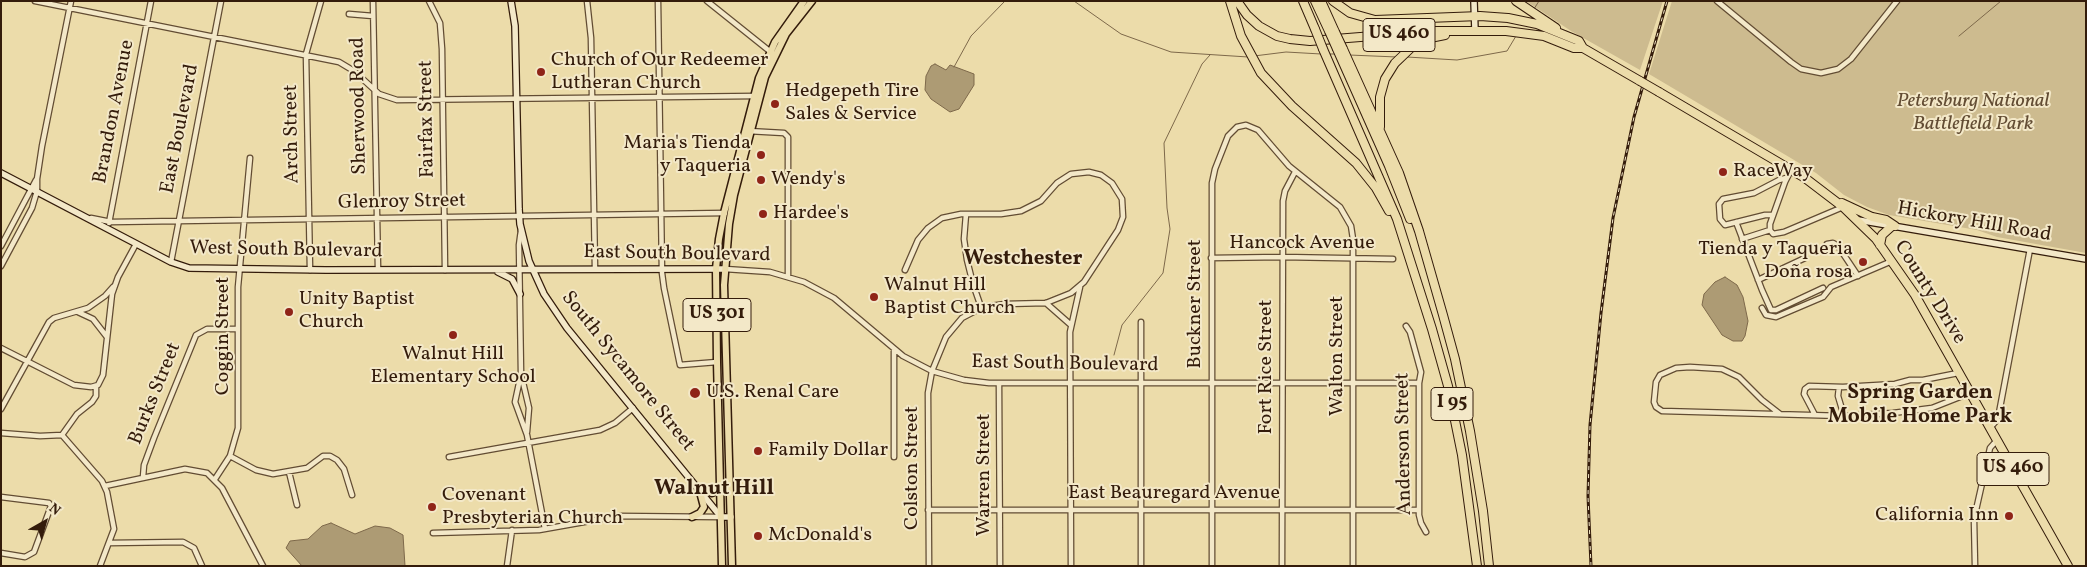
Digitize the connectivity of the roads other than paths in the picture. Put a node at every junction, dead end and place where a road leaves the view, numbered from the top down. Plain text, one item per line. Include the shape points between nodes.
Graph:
1 (35, 1) edge
2 (71, 1) edge
3 (151, 1) edge
4 (220, 1) edge
5 (373, 1) edge
6 (430, 1) edge
7 (511, 1) edge
8 (588, 1) edge
9 (658, 1) edge
10 (707, 1) edge
11 (804, 1) edge
12 (812, 1) edge
13 (1230, 1) edge
14 (1237, 1) edge
15 (1303, 1) edge
16 (1315, 1) edge
17 (1321, 1) edge
18 (1334, 1) edge
19 (1474, 1) edge
20 (1516, 1) edge
21 (1717, 1) edge
22 (1897, 1) edge
23 (322, 2) edge
24 (69, 8) junction
25 (349, 14) dead end
26 (373, 16) junction
27 (1474, 16) junction
28 (147, 22) junction
29 (1465, 31) junction
30 (1474, 31) junction
31 (1332, 32) junction
32 (1562, 33) junction
33 (214, 36) junction
34 (1583, 48) junction
35 (1340, 49) junction
36 (772, 53) junction
37 (306, 54) junction
38 (374, 90) junction
39 (757, 96) junction
40 (659, 98) junction
41 (591, 99) junction
42 (517, 100) junction
43 (442, 101) junction
44 (748, 131) junction
45 (1381, 134) junction
46 (250, 158) dead end
47 (1791, 170) junction
48 (1295, 172) junction
49 (1, 173) edge
50 (1786, 178) junction
51 (34, 190) junction
52 (1833, 198) junction
53 (1843, 207) junction
54 (728, 213) junction
55 (661, 214) junction
56 (966, 214) junction
57 (593, 215) junction
58 (1773, 215) junction
59 (519, 216) junction
60 (445, 217) junction
61 (376, 218) junction
62 (309, 219) junction
63 (243, 220) junction
64 (1858, 220) junction
65 (178, 221) junction
66 (1736, 222) junction
67 (108, 226) junction
68 (1893, 226) junction
69 (521, 229) junction
70 (1770, 230) junction
71 (1742, 239) junction
72 (136, 244) junction
73 (1827, 244) dead end
74 (1880, 245) junction
75 (1, 246) edge
76 (1406, 247) junction
77 (2030, 249) junction
78 (1282, 257) junction
79 (1211, 258) junction
80 (1353, 258) junction
81 (1805, 258) dead end
82 (1393, 259) dead end
83 (2086, 259) edge
84 (1893, 261) junction
85 (171, 262) junction
86 (1, 266) edge
87 (239, 269) junction
88 (378, 269) junction
89 (520, 269) junction
90 (533, 269) junction
91 (595, 269) junction
92 (662, 269) junction
93 (716, 269) junction
94 (725, 269) junction
95 (310, 270) junction
96 (445, 270) junction
97 (491, 270) junction
98 (906, 270) dead end
99 (1429, 270) junction
100 (788, 276) junction
101 (1858, 276) junction
102 (1758, 280) junction
103 (115, 284) junction
104 (1080, 286) junction
105 (1823, 288) dead end
106 (520, 294) junction
107 (1046, 304) junction
108 (981, 307) junction
109 (1762, 308) dead end
110 (76, 312) junction
111 (1141, 322) dead end
112 (1071, 325) junction
113 (1406, 326) dead end
114 (237, 329) junction
115 (107, 337) junction
116 (1, 348) edge
117 (894, 349) junction
118 (27, 362) junction
119 (717, 362) junction
120 (932, 371) junction
121 (1958, 373) junction
122 (521, 374) junction
123 (999, 383) junction
124 (1070, 383) junction
125 (1141, 383) junction
126 (1282, 383) junction
127 (1353, 383) junction
128 (1419, 383) junction
129 (1211, 384) junction
130 (96, 386) junction
131 (1839, 387) junction
132 (1970, 393) junction
133 (633, 408) junction
134 (1, 409) edge
135 (1780, 414) junction
136 (1814, 415) junction
137 (1844, 416) junction
138 (1990, 428) junction
139 (1, 432) edge
140 (62, 435) junction
141 (527, 436) junction
142 (1997, 440) junction
143 (528, 443) junction
144 (230, 456) junction
145 (449, 457) dead end
146 (894, 457) dead end
147 (289, 472) junction
148 (143, 477) junction
149 (215, 479) junction
150 (721, 484) junction
151 (105, 486) junction
152 (699, 488) junction
153 (352, 495) dead end
154 (1, 497) edge
155 (297, 505) dead end
156 (1000, 509) junction
157 (1070, 509) junction
158 (1141, 509) junction
159 (1212, 509) junction
160 (1353, 509) junction
161 (928, 510) junction
162 (1282, 510) junction
163 (1419, 510) junction
164 (692, 517) junction
165 (721, 517) junction
166 (731, 517) junction
167 (545, 529) junction
168 (512, 530) junction
169 (1426, 532) dead end
170 (433, 533) dead end
171 (109, 543) junction
172 (1, 553) edge
173 (100, 566) edge
174 (202, 566) edge
175 (263, 566) edge
176 (507, 566) edge
177 (722, 566) edge
178 (732, 566) edge
179 (929, 566) edge
180 (1000, 566) edge
181 (1071, 566) edge
182 (1141, 566) edge
183 (1212, 566) edge
184 (1282, 566) edge
185 (1353, 566) edge
186 (1477, 566) edge
187 (1489, 566) edge
188 (1975, 566) edge
189 (2068, 566) edge

1 - 24 street
2 - 24 street
3 - 28 street, Brandon Avenue
4 - 33 street, East Boulevard
5 - 26 street, Sherwood Road
6 - 43 street, Fairfax Street via 442,36
7 - 42 street, South Sycamore Street
8 - 41 street
9 - 40 street
10 - 36 street
11 - 36 main road, US 301 via 785,26
12 - 36 main road, US 301
13 - 76 highway via 1241,36 1261,73 1367,176 1383,199
14 - 29 highway, US 460 via 1258,26 1290,40
15 - 76 highway, I 95, bridge via 1380,178
16 - 31 highway
17 - 31 highway
18 - 27 highway, US 460 via 1350,13 1376,20
19 - 27 street
20 - 32 highway
21 - 22 street via 1801,69 1821,73 1838,69 1852,59
23 - 37 street, Arch Street
24 - 28 street
24 - 51 street
25 - 26 street
26 - 38 street, Sherwood Road
27 - 30 street
27 - 32 highway, County Drive / US 460 via 1522,20
28 - 33 street
28 - 67 street, Brandon Avenue
29 - 30 highway, US 460
29 - 45 highway via 1420,41 1395,63 1380,97
30 - 34 highway, County Drive / US 460 via 1527,33
31 - 35 highway, bridge
32 - 34 highway, County Drive / US 460 via 1579,41
33 - 37 street
33 - 65 street, East Boulevard
34 - 47 highway, County Drive / US 460, bridge
35 - 45 highway
35 - 99 highway, I 95
36 - 39 main road, US 301
37 - 38 street via 347,66
37 - 62 street, Arch Street
38 - 43 street via 382,97 397,100
38 - 61 street, Sherwood Road
39 - 40 street
39 - 44 main road, US 301
40 - 41 street
40 - 55 street
41 - 42 street
41 - 57 street
42 - 43 street
42 - 59 street, South Sycamore Street
43 - 60 street, Fairfax Street
44 - 54 main road, US 301
44 - 100 street via 786,133 788,137
45 - 99 highway via 1405,190
46 - 63 street, Coggin Street
47 - 50 street
47 - 52 highway, County Drive / US 460
48 - 78 street, Fort Rice Street via 1283,196
48 - 79 street, Buckner Street via 1254,128 1246,125 1233,130 1213,176
48 - 80 street, Walton Street via 1345,212 1352,232
49 - 51 street, West South Boulevard
50 - 58 street
50 - 66 street via 1754,194 1721,200 1718,209 1722,223
51 - 67 street, West South Boulevard
51 - 75 street
51 - 86 street via 29,214
52 - 53 highway, County Drive / US 460
52 - 68 highway
53 - 64 highway, County Drive / US 460
53 - 70 street via 1784,232 1776,234
54 - 55 street, Glenroy Street
54 - 93 main road, US 301
54 - 94 main road, US 301
55 - 57 street, Glenroy Street
55 - 92 street
56 - 98 street via 947,216 928,228 915,245
56 - 104 street via 1022,211 1042,201 1061,179 1071,174 1095,173 1107,178 1121,195 1121,224
56 - 108 street via 964,239 967,260
57 - 59 street, Glenroy Street
57 - 91 street
58 - 66 street
58 - 70 street
59 - 60 street, Glenroy Street
59 - 69 street, South Sycamore Street
60 - 61 street, Glenroy Street
60 - 96 street, Fairfax Street
61 - 62 street, Glenroy Street
61 - 88 street, Sherwood Road
62 - 63 street, Glenroy Street
62 - 95 street, Arch Street
63 - 65 street, Glenroy Street
63 - 87 street, Coggin Street
64 - 68 street, Hickory Hill Road
64 - 74 highway, County Drive / US 460
65 - 67 street, Glenroy Street
65 - 85 street, East Boulevard
66 - 71 street
67 - 72 street, West South Boulevard
68 - 74 highway via 1882,235
68 - 77 street, Hickory Hill Road
69 - 89 street, South Sycamore Street
69 - 90 street, South Sycamore Street
70 - 71 street
71 - 102 street
72 - 85 street, West South Boulevard
72 - 103 street
73 - 101 street via 1838,246
74 - 84 highway, County Drive / US 460
76 - 186 highway, I 95 via 1448,386 1467,485
77 - 83 street, Hickory Hill Road
77 - 138 street via 1999,413
78 - 79 street, Hancock Avenue
78 - 80 street, Hancock Avenue
78 - 126 street, Fort Rice Street
79 - 129 street, Buckner Street
80 - 82 street, Hancock Avenue
80 - 127 street, Walton Street
81 - 102 street
84 - 101 street
84 - 121 highway, County Drive / US 460
85 - 87 street, West South Boulevard via 189,268
87 - 95 street, West South Boulevard
87 - 114 street, Coggin Street
88 - 95 street, West South Boulevard
88 - 96 street, West South Boulevard
89 - 90 street, West South Boulevard
89 - 97 street, West South Boulevard
89 - 106 street, South Sycamore Street
90 - 91 street, East South Boulevard
90 - 133 street, South Sycamore Street via 560,319
91 - 92 street, East South Boulevard
92 - 93 street, East South Boulevard
92 - 119 street via 680,365
93 - 94 street, East South Boulevard
93 - 119 main road, US 301
94 - 100 street, East South Boulevard
94 - 166 main road, US 301
96 - 97 street, West South Boulevard
97 - 106 street via 508,276
99 - 187 highway, I 95 via 1455,359 1470,431
100 - 117 street, East South Boulevard via 834,298
101 - 109 street via 1776,317 1766,314
102 - 105 street via 1769,307 1774,311
103 - 110 street via 99,301
103 - 115 street
104 - 107 street
104 - 112 street
106 - 122 street, South Sycamore Street
107 - 108 street
107 - 112 street
108 - 120 street, Colston Street via 962,318 951,330
110 - 115 street via 93,319
110 - 118 street via 49,322
111 - 125 street
112 - 124 street
113 - 128 street, Anderson Street via 1419,364
114 - 144 street, Coggin Street via 238,428
114 - 148 street, Burks Street via 207,329 196,335 144,465
115 - 130 street via 101,380
116 - 118 street
117 - 120 street, East South Boulevard
117 - 146 street
118 - 130 street via 74,385
118 - 134 street
119 - 150 main road, US 301
120 - 123 street, East South Boulevard via 964,380
120 - 161 street, Colston Street via 928,393
121 - 131 street via 1896,384
121 - 132 highway, County Drive / US 460
122 - 141 street via 529,408
122 - 141 street via 515,402
123 - 124 street, East South Boulevard
123 - 156 street, Warren Street
124 - 125 street, East South Boulevard
124 - 157 street
125 - 129 street, East South Boulevard
125 - 158 street
126 - 127 street, East South Boulevard
126 - 129 street, East South Boulevard
126 - 162 street, Fort Rice Street
127 - 128 street, East South Boulevard
127 - 160 street, Walton Street
128 - 163 street, Anderson Street
129 - 159 street, Buckner Street
130 - 140 street via 92,402 77,414
131 - 136 street via 1815,385 1805,389 1804,394
131 - 137 street via 1838,396
132 - 137 street via 1932,408
132 - 138 highway, County Drive / US 460
133 - 143 street via 605,428
133 - 152 street, South Sycamore Street
135 - 135 street via 1662,411 1654,402 1656,382 1660,375 1676,368 1722,369 1739,377
135 - 136 street
136 - 137 street
138 - 142 highway, County Drive / US 460
139 - 140 street
140 - 151 street
141 - 143 street
142 - 188 street via 1990,448 1974,519
142 - 189 highway, County Drive / US 460
143 - 145 street
143 - 167 street
144 - 147 street via 263,473
144 - 149 street, Coggin Street
147 - 153 street via 307,468 327,455 337,460 345,471
147 - 155 street
148 - 149 street via 190,468 207,472
148 - 151 street
149 - 175 street
150 - 152 main road via 712,493
150 - 165 main road, US 301
151 - 171 street via 114,524
152 - 164 main road via 703,509
152 - 165 street, South Sycamore Street
154 - 172 street via 50,505 34,552 25,557
156 - 157 street, East Beauregard Avenue
156 - 161 street, East Beauregard Avenue
156 - 180 street, Warren Street
157 - 158 street, East Beauregard Avenue
157 - 181 street
158 - 159 street, East Beauregard Avenue
158 - 182 street
159 - 162 street, East Beauregard Avenue
159 - 183 street, Buckner Street
160 - 162 street, East Beauregard Avenue
160 - 163 street, East Beauregard Avenue
160 - 185 street, Walton Street
161 - 179 street, Colston Street
162 - 184 street, Fort Rice Street
163 - 169 street, Anderson Street via 1420,523
164 - 165 street
164 - 167 street via 618,516
165 - 166 street
165 - 177 main road, US 301
166 - 178 main road, US 301
167 - 168 street
168 - 170 street
168 - 176 street
171 - 173 street
171 - 174 street via 184,542 194,548

